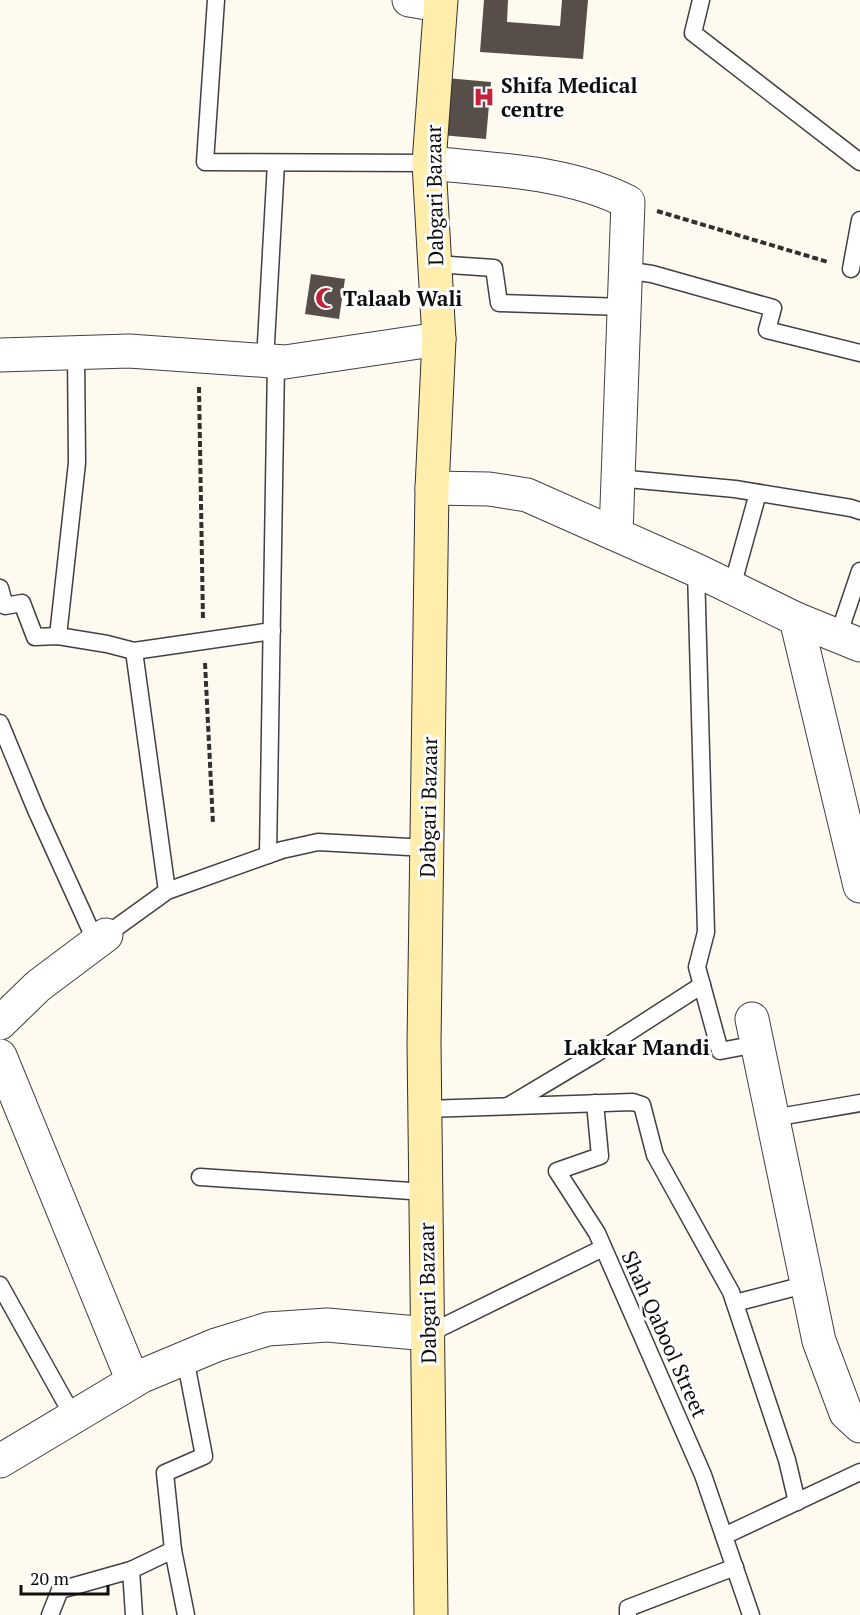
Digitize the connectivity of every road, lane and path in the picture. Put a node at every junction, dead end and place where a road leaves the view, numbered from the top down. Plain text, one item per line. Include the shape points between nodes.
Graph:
1 (216, 0) edge
2 (701, 0) edge
3 (430, 2) edge
4 (856, 152) edge
5 (276, 163) junction
6 (429, 163) junction
7 (628, 202) junction
8 (860, 220) edge
9 (435, 264) junction
10 (851, 269) joint
11 (626, 270) junction
12 (624, 307) junction
13 (439, 339) junction
14 (75, 353) junction
15 (860, 353) edge
16 (0, 355) edge
17 (198, 356) junction
18 (270, 361) junction
19 (617, 478) junction
20 (432, 488) junction
21 (758, 493) junction
22 (860, 511) edge
23 (616, 534) junction
24 (696, 570) junction
25 (860, 571) edge
26 (732, 587) junction
27 (0, 588) edge
28 (796, 619) junction
29 (272, 631) junction
30 (58, 636) junction
31 (204, 641) junction
32 (849, 641) edge
33 (134, 651) junction
34 (0, 723) edge
35 (831, 763) junction
36 (860, 782) edge
37 (213, 824) dead end
38 (427, 848) junction
39 (268, 855) junction
40 (860, 886) edge
41 (167, 891) junction
42 (101, 939) junction
43 (702, 985) junction
44 (0, 1023) edge
45 (755, 1032) joint
46 (0, 1056) edge
47 (595, 1103) junction
48 (860, 1103) edge
49 (507, 1106) junction
50 (425, 1109) junction
51 (773, 1118) junction
52 (200, 1177) dead end
53 (426, 1192) junction
54 (603, 1248) junction
55 (808, 1284) junction
56 (0, 1285) edge
57 (735, 1303) junction
58 (428, 1334) junction
59 (185, 1358) junction
60 (133, 1381) junction
61 (73, 1416) junction
62 (860, 1426) edge
63 (0, 1461) edge
64 (860, 1472) edge
65 (797, 1502) junction
66 (724, 1536) junction
67 (173, 1550) junction
68 (735, 1567) junction
69 (131, 1570) junction
70 (50, 1615) edge
71 (134, 1615) edge
72 (186, 1615) edge
73 (431, 1615) edge
74 (628, 1615) edge
75 (751, 1615) edge

1 - 5 lane via 205,162
2 - 4 lane via 693,33
3 - 6 street, Dabgari Bazaar
5 - 6 lane
5 - 18 lane
6 - 7 street via 567,180
6 - 9 street, Dabgari Bazaar
7 - 10 path
7 - 11 street
8 - 10 lane
9 - 12 lane via 494,268 499,303
9 - 13 street, Dabgari Bazaar
11 - 12 street
11 - 15 lane via 774,308 767,330
12 - 19 street
13 - 18 street
13 - 20 street, Dabgari Bazaar
14 - 16 street
14 - 17 street via 129,351
14 - 30 lane via 77,463
17 - 18 street
17 - 31 path
18 - 29 lane
19 - 21 lane
19 - 23 street
20 - 23 street via 489,489 527,495
20 - 38 street, Dabgari Bazaar
21 - 22 lane
21 - 26 lane
23 - 24 street
24 - 26 street
24 - 43 lane via 706,932 697,967
25 - 32 lane
26 - 28 street
27 - 30 lane via 5,606 22,603 34,637
28 - 32 street
28 - 35 street
29 - 31 lane
29 - 39 lane
30 - 33 lane
31 - 33 lane
31 - 37 path
33 - 41 lane
34 - 42 lane via 36,810
35 - 36 street
35 - 40 street
38 - 39 lane via 318,842
38 - 50 street, Dabgari Bazaar
39 - 41 lane
41 - 42 lane
42 - 44 street via 38,986
43 - 45 lane via 720,1051
43 - 49 lane
45 - 51 street
46 - 60 street
47 - 49 lane
47 - 54 lane, Shah Qabool Street via 600,1156 557,1171
47 - 57 lane via 642,1105 655,1155
48 - 51 lane
49 - 50 lane
50 - 53 street, Dabgari Bazaar
51 - 55 street
52 - 53 lane
53 - 58 street, Dabgari Bazaar
54 - 58 lane
54 - 66 lane, Shah Qabool Street via 703,1475
55 - 57 lane
55 - 62 street via 819,1341 846,1413
56 - 61 lane
57 - 65 lane
58 - 59 street via 327,1325 268,1329
58 - 73 street, Dabgari Bazaar
59 - 60 street
59 - 67 lane via 204,1456 165,1473
60 - 61 street
61 - 63 street
64 - 65 lane
65 - 66 lane
66 - 68 lane, Shah Qabool Street
67 - 69 lane
67 - 72 lane
68 - 74 lane via 628,1608
68 - 75 lane, Shah Qabool Street
69 - 70 lane via 60,1590
69 - 71 lane

